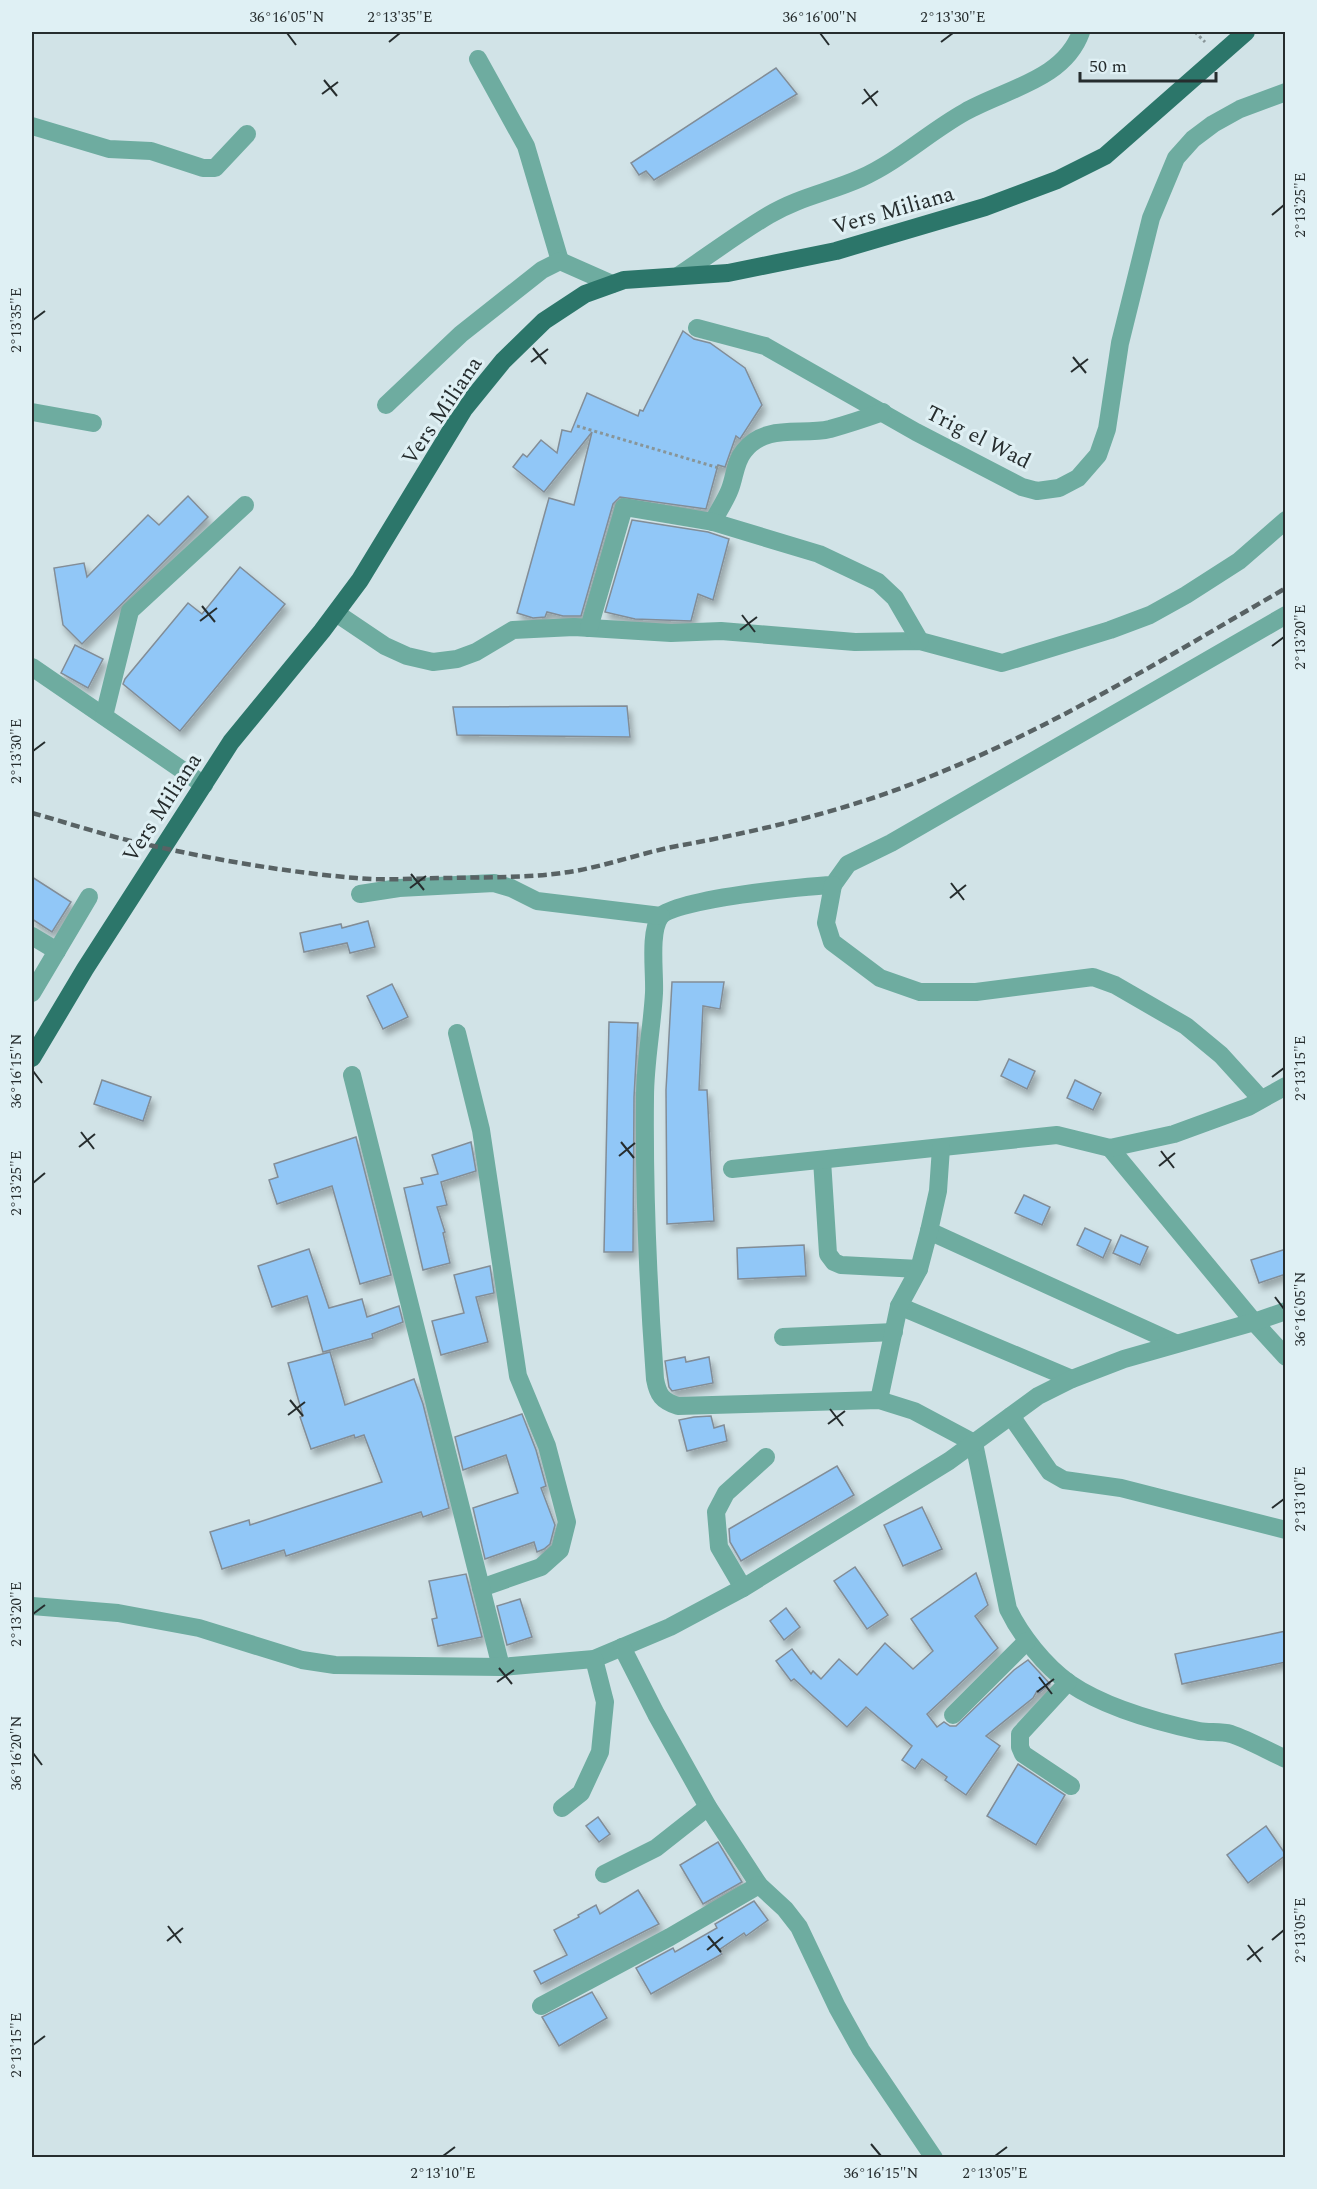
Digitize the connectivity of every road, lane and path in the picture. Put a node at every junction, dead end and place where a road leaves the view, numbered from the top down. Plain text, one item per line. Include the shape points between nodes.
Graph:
1 (1081, 32) edge
2 (1195, 32) edge
3 (1246, 32) edge
4 (1205, 42) dead end
5 (478, 59) dead end
6 (1286, 92) edge
7 (32, 126) edge
8 (247, 134) dead end
9 (560, 261) junction
10 (678, 276) junction
11 (612, 285) junction
12 (698, 328) dead end
13 (386, 405) dead end
14 (32, 412) edge
15 (883, 412) junction
16 (93, 423) dead end
17 (577, 426) dead end
18 (734, 473) junction
19 (245, 505) dead end
20 (1286, 520) edge
21 (712, 522) junction
22 (336, 612) junction
23 (1286, 615) edge
24 (589, 628) junction
25 (920, 641) junction
26 (32, 667) edge
27 (104, 717) junction
28 (204, 785) junction
29 (833, 885) junction
30 (360, 894) dead end
31 (89, 897) dead end
32 (661, 916) junction
33 (32, 936) edge
34 (57, 951) junction
35 (32, 993) edge
36 (457, 1033) dead end
37 (32, 1058) edge
38 (352, 1075) dead end
39 (1286, 1086) edge
40 (1261, 1099) junction
41 (941, 1148) junction
42 (1110, 1148) junction
43 (822, 1160) junction
44 (732, 1169) dead end
45 (930, 1231) junction
46 (919, 1269) junction
47 (899, 1306) junction
48 (1286, 1311) edge
49 (1254, 1322) junction
50 (894, 1332) junction
51 (783, 1337) dead end
52 (1175, 1343) junction
53 (1286, 1357) edge
54 (1072, 1378) junction
55 (879, 1400) junction
56 (1011, 1416) junction
57 (974, 1443) junction
58 (766, 1457) dead end
59 (1286, 1530) edge
60 (481, 1588) junction
61 (743, 1588) junction
62 (32, 1606) edge
63 (1027, 1641) junction
64 (622, 1647) junction
65 (594, 1659) junction
66 (501, 1667) junction
67 (1068, 1682) junction
68 (953, 1715) dead end
69 (1286, 1759) edge
70 (1071, 1786) dead end
71 (708, 1807) junction
72 (562, 1808) dead end
73 (604, 1874) dead end
74 (759, 1885) junction
75 (541, 2006) dead end
76 (934, 2157) edge

1 - 10 street via 1065,57 1045,74 964,112 861,178 803,197 768,215
2 - 4 path
3 - 10 main road, Vers Miliana via 1105,156 1057,180 985,207 836,251 728,273
5 - 9 street via 526,146
6 - 15 street, Trig el Wad via 1213,124 1176,158 1151,218 1120,343 1107,429 1098,455 1078,478 1059,488 1037,491 1022,487
7 - 8 street via 109,149 151,151 202,168 215,168
9 - 11 street
9 - 13 street via 542,270 461,334
10 - 11 main road, Vers Miliana via 624,280
11 - 22 main road, Vers Miliana via 585,294 544,321 503,361 464,409 360,580
12 - 15 street, Trig el Wad via 765,346
14 - 16 street
15 - 18 street via 829,429 763,435 745,449
17 - 18 path
18 - 21 street via 730,490
19 - 27 street via 130,611
20 - 25 street via 1239,561 1186,595 1150,615 1110,630 1002,663
21 - 24 street via 624,507
21 - 25 street via 819,554 878,582 895,598
22 - 24 street via 385,645 407,656 433,662 476,652 513,630
22 - 28 main road, Vers Miliana via 231,742
23 - 29 street via 848,864
24 - 25 street via 671,633 721,631 855,642
26 - 27 street
27 - 28 street
28 - 37 main road, Vers Miliana
29 - 32 street via 691,903
29 - 40 street via 826,923 832,942 880,978 920,992 976,993 1093,977 1115,985 1186,1026 1221,1054
30 - 32 street via 494,883 537,901
31 - 34 street
32 - 55 street via 655,932 645,1095 647,1282 658,1392 666,1402 678,1406
33 - 34 street
34 - 35 street
36 - 60 street via 481,1130 519,1376 547,1446 567,1522 560,1551 541,1567
38 - 60 street
39 - 40 street
40 - 42 street via 1174,1134
41 - 42 street via 1057,1135
41 - 43 street
41 - 45 street
42 - 49 street
43 - 44 street
43 - 46 street via 828,1254 834,1262
45 - 46 street
45 - 52 street
46 - 47 street
47 - 50 street
47 - 54 street
48 - 49 street
49 - 52 street
49 - 53 street
50 - 51 street
50 - 55 street
52 - 54 street
54 - 56 street
55 - 57 street via 914,1411
56 - 57 street
56 - 59 street via 1050,1472 1064,1480 1121,1488
57 - 61 street
57 - 63 street via 1008,1609
58 - 61 street via 726,1492 716,1512 719,1547
60 - 66 street
61 - 64 street via 670,1627
62 - 66 street via 118,1613 199,1628 302,1660 335,1665
63 - 67 street
63 - 68 street
64 - 65 street
64 - 71 street
65 - 66 street
65 - 72 street via 605,1702 600,1752 581,1793
67 - 69 street via 1136,1713 1200,1731 1230,1734
67 - 70 street via 1020,1734 1020,1747 1023,1754
71 - 73 street via 656,1848
71 - 74 street
74 - 75 street
74 - 76 street via 799,1927 861,2050

